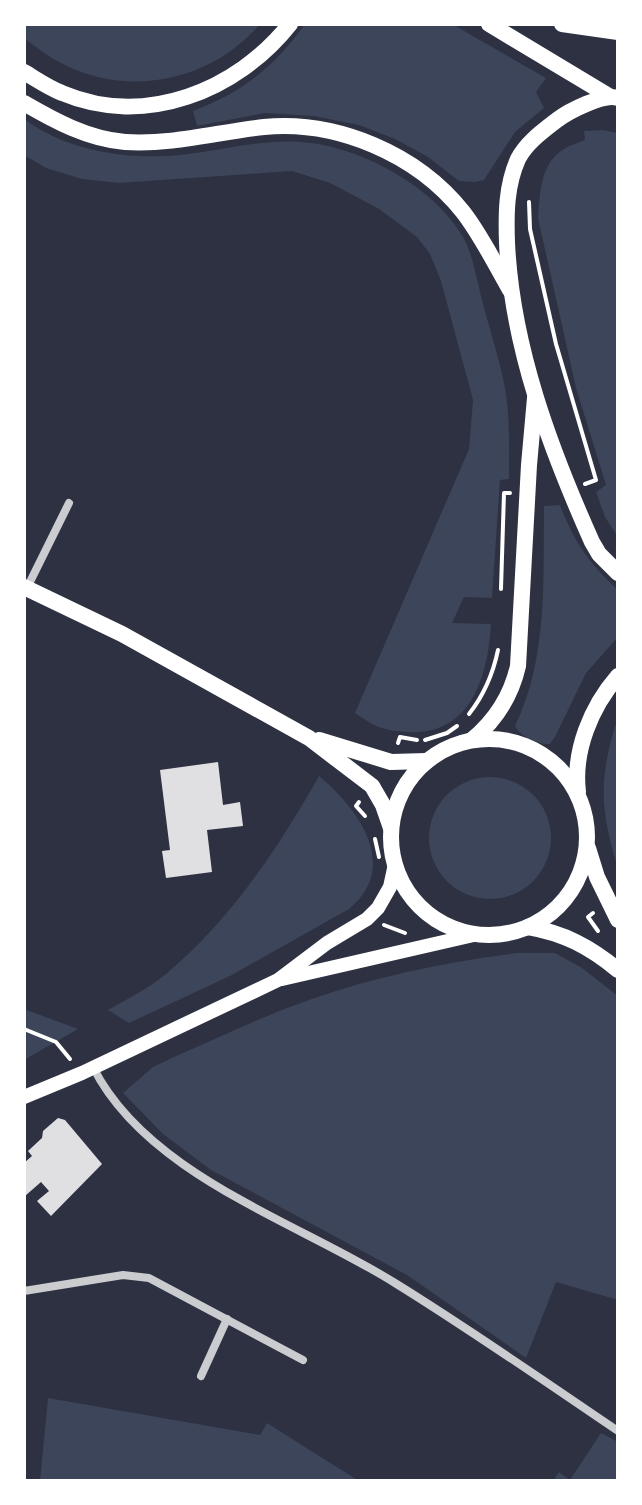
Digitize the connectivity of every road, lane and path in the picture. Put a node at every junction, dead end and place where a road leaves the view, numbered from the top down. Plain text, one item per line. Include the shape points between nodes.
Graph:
1 (290, 24) edge
2 (489, 24) edge
3 (562, 24) edge
4 (618, 32) edge
5 (24, 72) edge
6 (615, 96) edge
7 (24, 103) edge
8 (530, 192) dead end
9 (510, 290) junction
10 (535, 398) junction
11 (570, 490) junction
12 (527, 494) junction
13 (69, 503) dead end
14 (618, 573) edge
15 (26, 587) edge
16 (500, 599) dead end
17 (498, 641) dead end
18 (618, 676) edge
19 (309, 738) junction
20 (472, 740) junction
21 (427, 761) junction
22 (391, 762) junction
23 (372, 786) junction
24 (579, 799) junction
25 (391, 830) junction
26 (587, 843) junction
27 (387, 866) junction
28 (608, 903) junction
29 (370, 915) junction
30 (618, 920) edge
31 (528, 927) junction
32 (478, 934) junction
33 (592, 950) junction
34 (409, 951) junction
35 (618, 970) edge
36 (278, 980) junction
37 (24, 1029) edge
38 (88, 1070) junction
39 (24, 1097) edge
40 (24, 1291) edge
41 (227, 1319) junction
42 (303, 1360) dead end
43 (201, 1376) dead end
44 (618, 1431) edge

1 - 5 main road via 276,42 225,82 156,104 81,100
2 - 6 main road
3 - 4 main road
6 - 9 main road via 563,116 520,156 506,214
7 - 9 main road via 88,134 122,141 169,143 286,126 319,129 373,145 440,187 464,213
8 - 11 path via 530,229 556,344 596,480
9 - 10 main road
10 - 11 main road
10 - 12 main road
11 - 14 main road via 592,542
12 - 16 path via 504,493
12 - 20 main road via 520,653 513,686 489,726
13 - 15 street
15 - 19 main road
17 - 22 path via 491,677 470,713 436,737 400,737
18 - 24 main road via 594,712 582,743 576,773
19 - 22 main road
19 - 23 main road
20 - 21 main road
20 - 24 main road via 505,740 536,751 562,771
21 - 22 main road
21 - 25 main road via 402,792
23 - 25 main road
23 - 27 path via 356,806
24 - 26 main road
25 - 27 main road
26 - 28 main road
26 - 31 main road via 571,890
27 - 29 main road via 390,887
27 - 32 main road via 426,912
28 - 30 main road
28 - 33 path via 588,917 598,931
29 - 34 path via 405,931
29 - 36 main road
31 - 32 main road
31 - 33 main road via 556,932
32 - 34 main road
33 - 35 main road
34 - 36 main road
36 - 38 main road
37 - 38 path via 56,1042
38 - 39 main road
38 - 44 street via 133,1122 192,1172 393,1282
40 - 41 street via 138,1276
41 - 42 street
41 - 43 street

